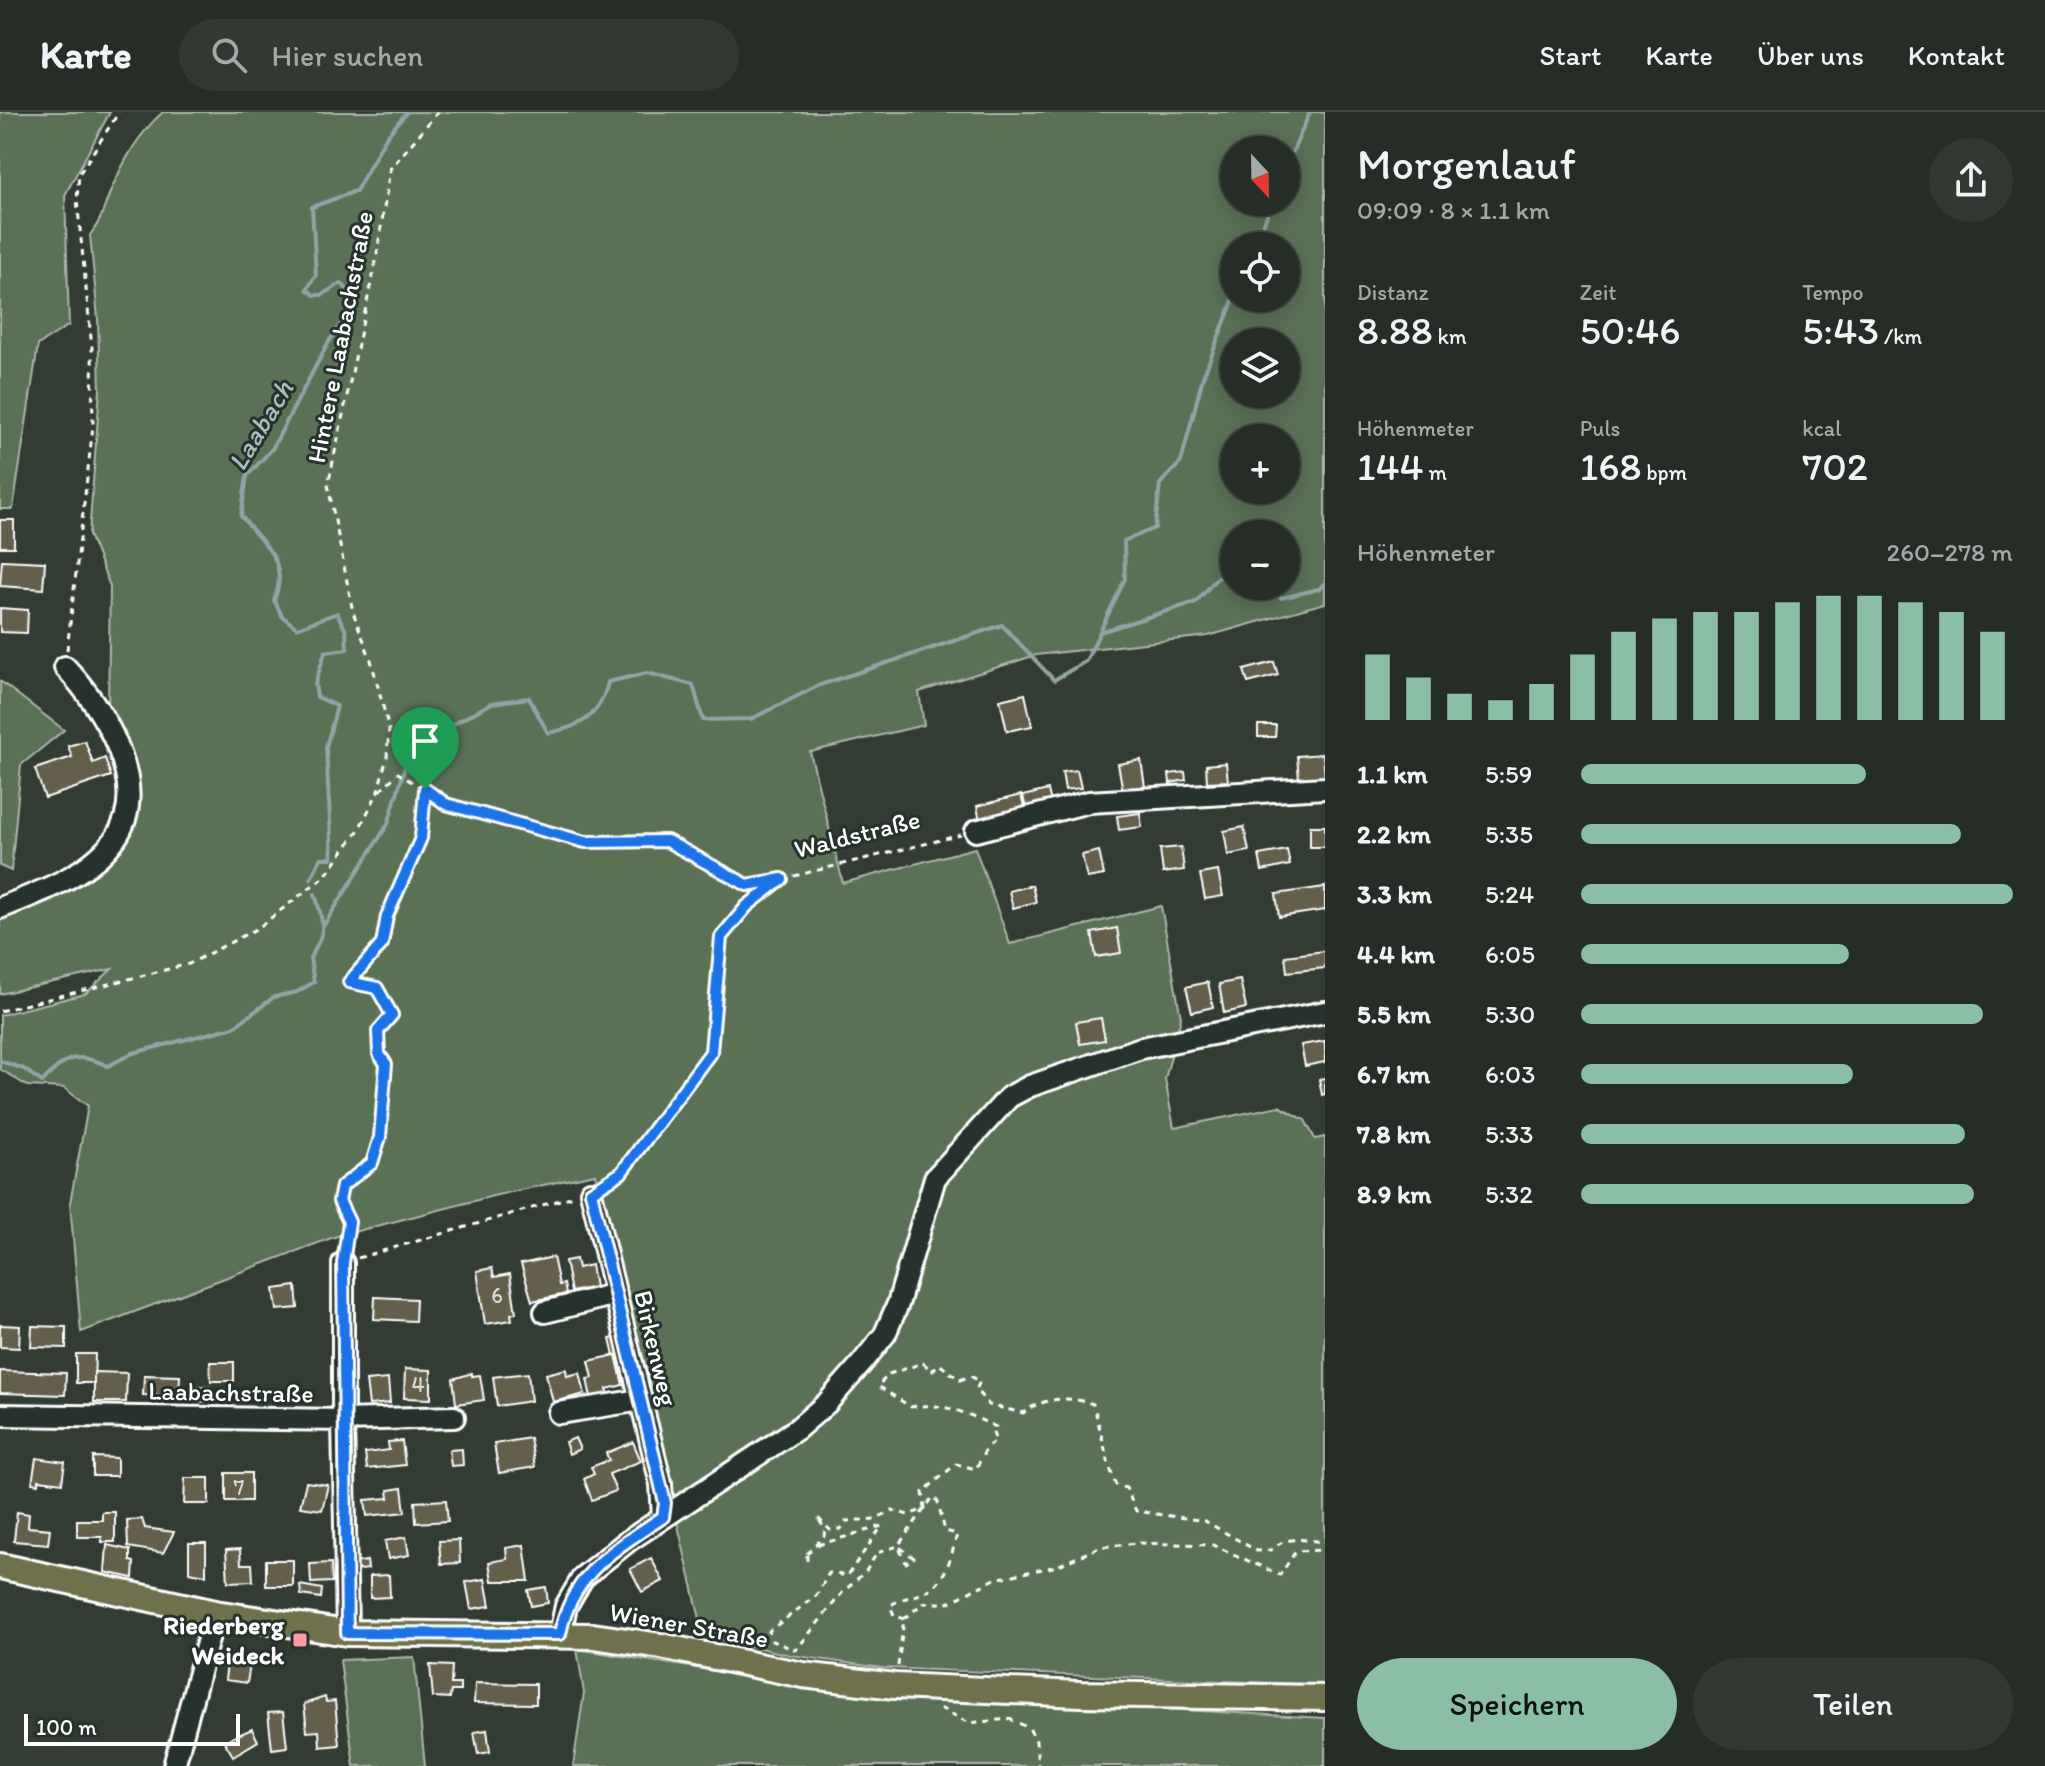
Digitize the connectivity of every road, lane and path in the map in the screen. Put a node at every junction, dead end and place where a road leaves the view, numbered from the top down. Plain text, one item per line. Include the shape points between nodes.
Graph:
1 (119, 112) edge
2 (438, 112) edge
3 (65, 667) joint
4 (1325, 788) edge
5 (425, 789) junction
6 (377, 794) junction
7 (976, 831) joint
8 (782, 879) junction
9 (0, 908) edge
10 (0, 1011) edge
11 (1325, 1012) edge
12 (591, 1192) junction
13 (343, 1263) junction
14 (616, 1294) junction
15 (545, 1312) dead end
16 (641, 1400) junction
17 (559, 1413) dead end
18 (0, 1415) edge
19 (454, 1417) dead end
20 (343, 1420) junction
21 (925, 1509) junction
22 (663, 1517) junction
23 (1325, 1542) edge
24 (1325, 1550) edge
25 (807, 1554) junction
26 (0, 1566) edge
27 (807, 1566) dead end
28 (215, 1613) junction
29 (904, 1619) junction
30 (347, 1633) junction
31 (560, 1634) junction
32 (895, 1686) junction
33 (1325, 1698) edge
34 (936, 1706) dead end
35 (174, 1766) edge
36 (1038, 1766) edge

1 - 3 path via 79,174 93,426
2 - 6 path, Hintere Laabachstraße via 390,169 328,485 353,612 389,729
3 - 9 street via 114,734 125,777 125,817 117,836 84,868
4 - 7 street via 1089,802
5 - 6 path via 398,773
5 - 8 path via 446,804 585,842 667,841 747,885
5 - 13 path via 421,838 387,916 382,944 349,982 377,988 392,1015 378,1031 379,1054 386,1064 380,1137 372,1163 342,1186 339,1201 349,1222
6 - 10 path, Hintere Laabachstraße via 325,876 258,928 189,964
7 - 8 path, Waldstraße
8 - 12 path, Waldstraße via 747,906 721,937 711,1052 621,1173
11 - 22 street via 1141,1048 1009,1097 935,1178 898,1304 885,1334 862,1363 797,1429
12 - 13 path, Waldstraße
12 - 14 street, Birkenweg
13 - 20 street
14 - 15 street
14 - 16 street, Birkenweg
16 - 17 street
16 - 22 street, Birkenweg via 661,1484
18 - 20 street, Laabachstraße
19 - 20 street
20 - 30 street, Laabachstraße
21 - 23 path via 923,1492 956,1464 976,1469 996,1441 996,1427 959,1409 911,1407 878,1386 889,1374 923,1363 932,1371 939,1364 960,1380 970,1376 980,1381 976,1390 989,1405 1023,1413 1034,1405 1071,1397 1093,1404 1116,1485 1126,1488 1136,1511 1205,1521 1257,1551 1289,1539
21 - 25 path via 908,1515 892,1510 830,1530 817,1517 824,1536
21 - 25 path via 898,1546 877,1553 796,1650 772,1641 769,1631 816,1596 829,1573 847,1576 882,1526 836,1537
21 - 29 path via 933,1497 945,1531 957,1534 947,1571 924,1593 890,1606
22 - 31 street via 583,1577 566,1606
24 - 29 path via 1296,1551 1280,1575 1213,1545 1100,1547 1057,1566 995,1579 948,1603 923,1603
25 - 27 path
26 - 28 main road, Wiener Straße
28 - 30 main road, Wiener Straße
28 - 35 street
29 - 32 path
30 - 31 main road, Wiener Straße
31 - 32 main road, Wiener Straße
32 - 33 main road, Wiener Straße
34 - 36 path via 969,1723 1010,1719 1029,1728

